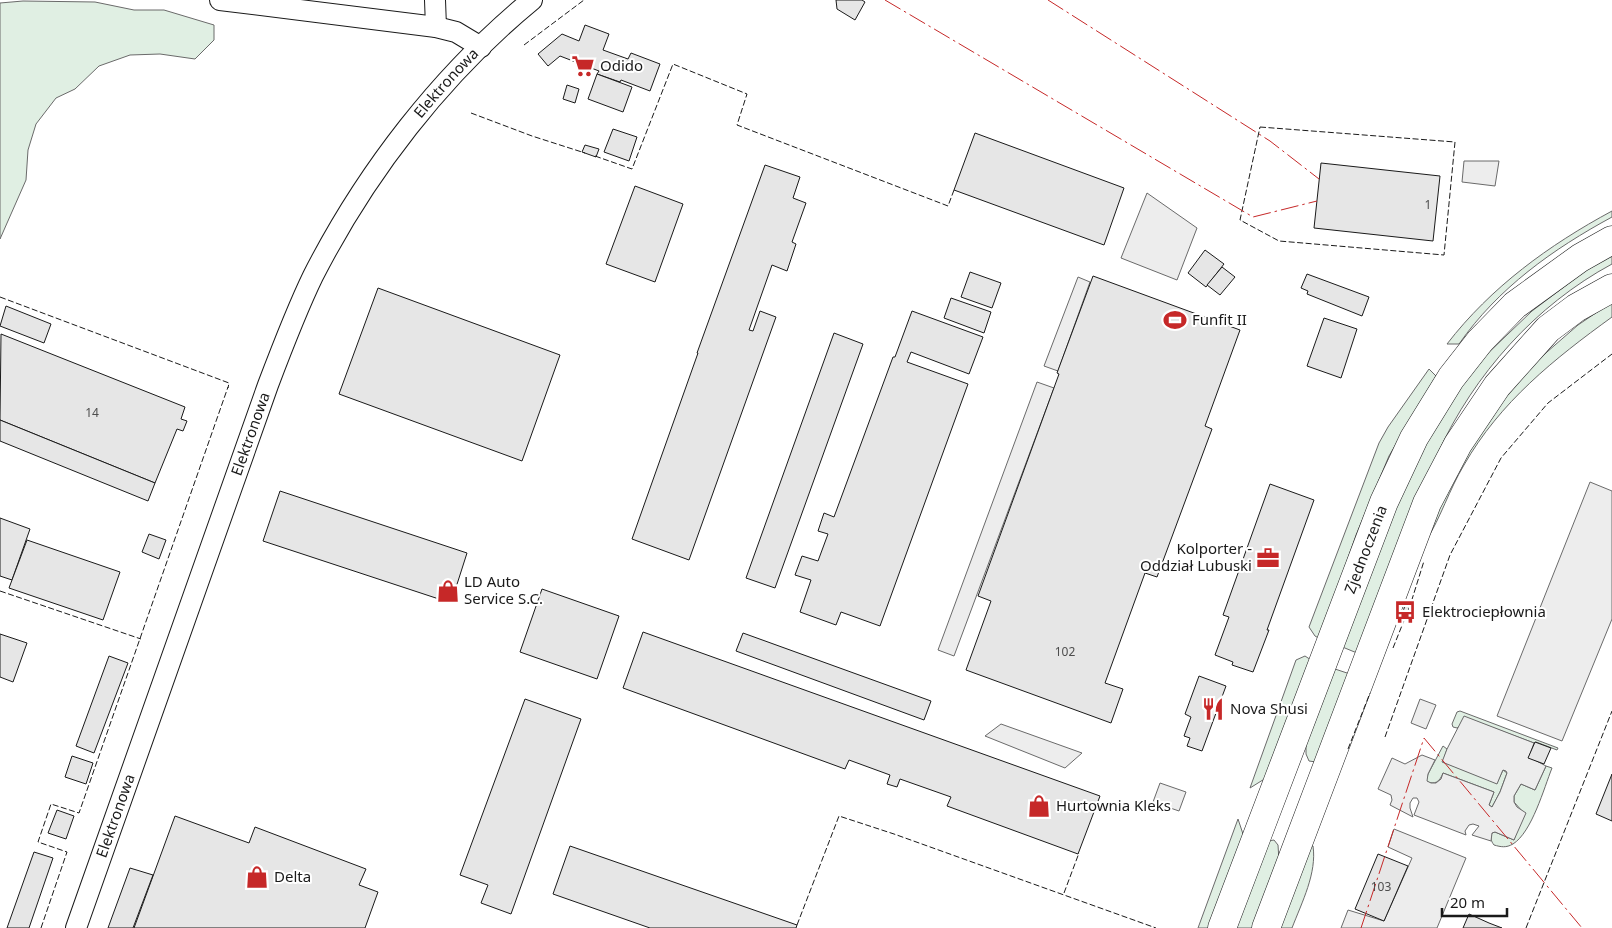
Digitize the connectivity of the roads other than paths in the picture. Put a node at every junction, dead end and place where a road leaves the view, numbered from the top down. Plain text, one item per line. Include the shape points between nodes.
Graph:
1 (220, 0) edge
2 (435, 0) edge
3 (532, 0) edge
4 (436, 27) junction
5 (480, 47) junction
6 (1612, 240) edge
7 (1612, 288) edge
8 (76, 928) edge
9 (1222, 928) edge
10 (1266, 928) edge

1 - 4 street
2 - 4 street
3 - 5 street, Elektronowa
4 - 5 street via 456,32
5 - 8 street, Elektronowa via 428,103 379,166 309,285 268,385
6 - 9 main road, Zjednoczenia via 1580,258 1516,305 1480,341 1451,378 1414,438 1384,502
7 - 10 main road via 1576,308 1548,329 1497,386 1458,444 1427,503

